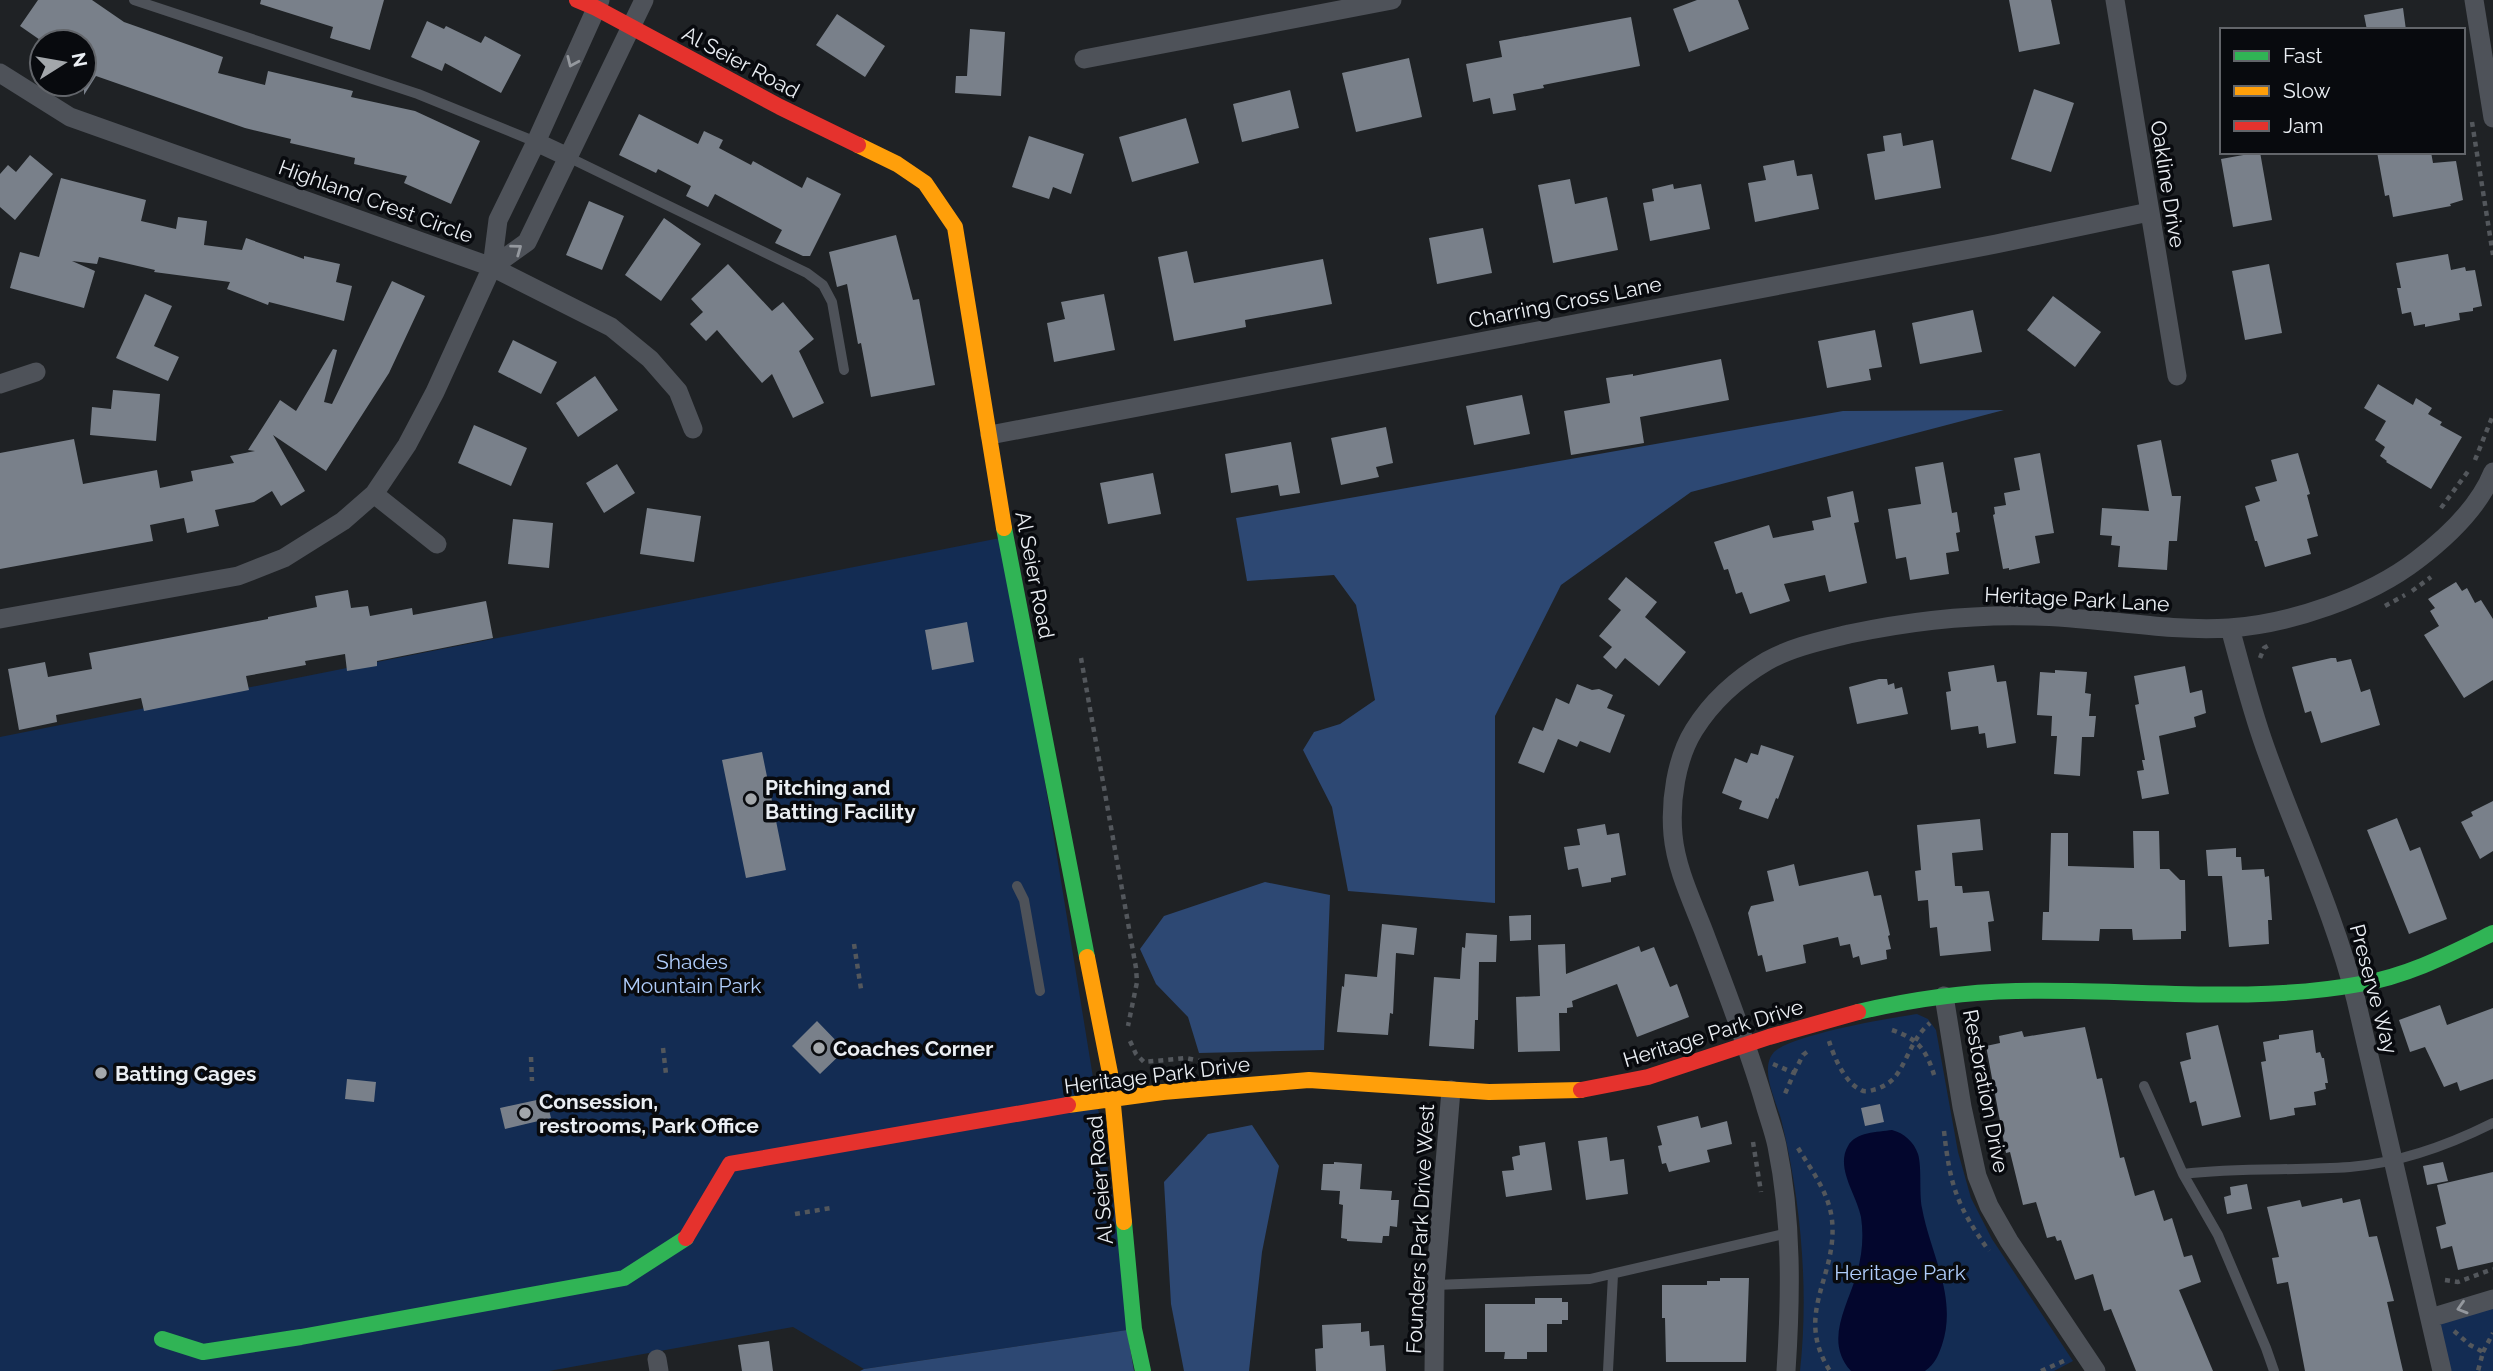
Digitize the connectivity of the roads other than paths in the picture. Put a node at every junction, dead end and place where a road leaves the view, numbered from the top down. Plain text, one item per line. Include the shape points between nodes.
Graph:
1 (134, 0) edge
2 (577, 0) edge
3 (644, 0) edge
4 (1392, 0) edge
5 (2115, 0) edge
6 (2474, 0) edge
7 (598, 4) edge
8 (631, 27) junction
9 (1084, 59) dead end
10 (0, 73) edge
11 (2493, 118) edge
12 (536, 142) junction
13 (568, 157) junction
14 (2149, 212) junction
15 (492, 267) junction
16 (844, 370) dead end
17 (36, 372) dead end
18 (2177, 376) dead end
19 (0, 384) edge
20 (694, 429) dead end
21 (990, 435) junction
22 (2493, 472) edge
23 (374, 494) junction
24 (437, 544) dead end
25 (0, 619) edge
26 (2230, 628) junction
27 (1017, 886) dead end
28 (2493, 933) edge
29 (2353, 986) junction
30 (1040, 991) dead end
31 (1944, 996) junction
32 (1747, 1045) junction
33 (2144, 1086) dead end
34 (1451, 1090) junction
35 (1114, 1098) junction
36 (2493, 1123) edge
37 (2393, 1160) junction
38 (2183, 1174) junction
39 (1789, 1233) junction
40 (1613, 1275) junction
41 (1435, 1285) junction
42 (2493, 1299) edge
43 (2430, 1318) junction
44 (162, 1339) dead end
45 (1143, 1371) edge
46 (1434, 1371) edge
47 (1608, 1371) edge
48 (1786, 1371) edge
49 (2096, 1371) edge
50 (2274, 1371) edge
51 (2442, 1371) edge

1 - 12 lane via 418,94
2 - 7 street, Al Seier Road
3 - 8 street
4 - 9 street
5 - 14 street, Oakline Drive
6 - 11 street
7 - 8 street, Al Seier Road
7 -> 12 street
8 - 13 street
8 - 21 street, Al Seier Road via 897,164 925,183 956,227
10 - 15 street, Highland Crest Circle via 70,117
12 - 13 street
12 - 15 street via 498,220
15 -> 13 street via 527,242
13 - 16 lane via 807,273 823,285 832,302
14 - 18 street, Oakline Drive
14 - 21 street, Charring Cross Lane
15 - 20 street, Highland Crest Circle via 621,335 678,391
15 - 23 street via 435,392
17 - 19 street
21 - 35 street, Al Seier Road via 1005,537
22 - 26 street, Heritage Park Lane via 2437,545 2400,573 2332,605
23 - 24 street
23 - 25 street via 314,541 238,576
26 - 29 street, Preserve Way via 2265,749 2314,870
26 - 32 street, Heritage Park Lane via 2036,616 1917,621 1809,643 1742,677 1693,732 1681,761 1672,818 1681,871
27 - 30 lane via 1024,900
28 - 29 street, Heritage Park Drive via 2443,959
29 - 31 street, Heritage Park Drive via 2233,997 2028,990
29 - 37 street, Preserve Way
31 - 32 street, Heritage Park Drive via 1871,1008
31 - 49 street, Restoration Drive via 1972,1153 1989,1206
32 - 34 street, Heritage Park Drive via 1623,1084 1537,1093
32 - 39 street, Heritage Park Lane via 1777,1144
33 - 38 lane
34 - 35 street, Heritage Park Drive via 1315,1080 1196,1087
34 - 41 street, Founders Park Drive West
35 - 44 street, Heritage Park Drive via 730,1164 685,1240 624,1278 203,1352
35 - 45 street, Al Seier Road via 1134,1329
36 - 37 lane
37 - 38 lane via 2350,1167
37 - 43 street, Preserve Way
38 - 50 lane via 2218,1235
39 - 40 lane
39 - 48 street, Heritage Park Lane
40 - 41 lane via 1551,1282
40 - 47 lane
41 - 46 street, Founders Park Drive West
42 -> 43 street
43 - 51 street, Preserve Way

